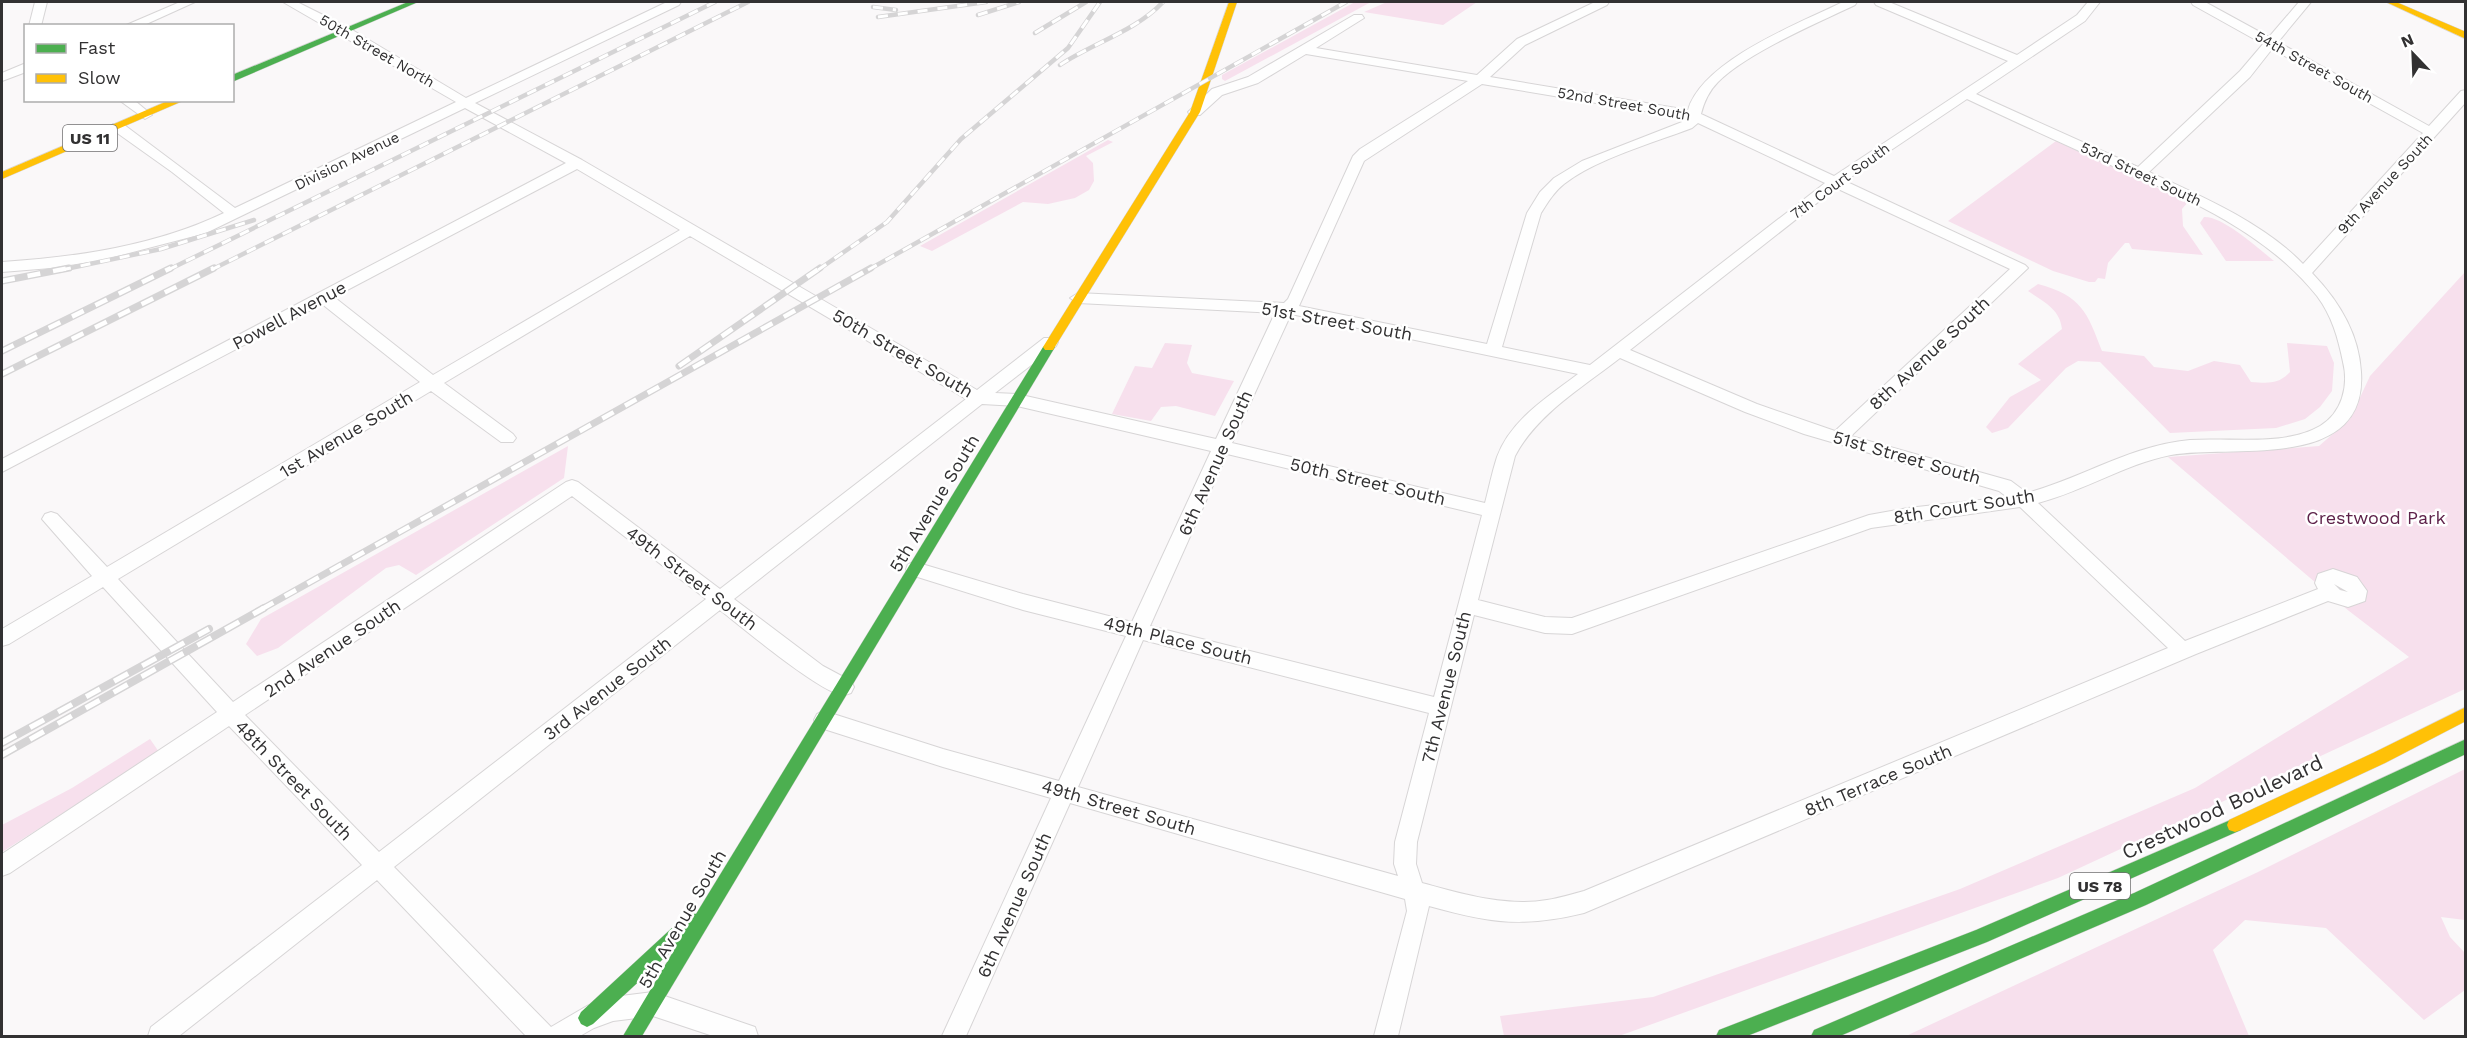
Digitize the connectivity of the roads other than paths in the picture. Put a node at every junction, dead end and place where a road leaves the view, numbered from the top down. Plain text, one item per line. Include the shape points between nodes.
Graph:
1 (41, 2) edge
2 (189, 2) edge
3 (289, 2) edge
4 (414, 2) edge
5 (675, 2) edge
6 (1233, 2) edge
7 (1603, 2) edge
8 (1851, 2) edge
9 (1880, 2) edge
10 (2094, 2) edge
11 (2197, 2) edge
12 (2305, 2) edge
13 (2390, 2) edge
14 (1358, 18) dead end
15 (36, 24) edge
16 (135, 24) edge
17 (345, 31) junction
18 (2466, 36) edge
19 (2271, 43) junction
20 (1305, 50) junction
21 (2017, 60) junction
22 (24, 68) edge
23 (2, 77) edge
24 (234, 78) edge
25 (1479, 80) junction
26 (1966, 94) junction
27 (2466, 94) edge
28 (128, 102) edge
29 (175, 102) edge
30 (465, 103) junction
31 (1195, 112) junction
32 (1692, 114) junction
33 (145, 115) junction
34 (118, 126) junction
35 (2432, 133) junction
36 (578, 163) junction
37 (2139, 173) junction
38 (2, 176) edge
39 (1836, 181) junction
40 (235, 215) junction
41 (690, 230) junction
42 (2, 267) edge
43 (2020, 268) joint
44 (2304, 272) junction
45 (324, 297) junction
46 (1078, 298) junction
47 (1286, 308) junction
48 (1054, 339) junction
49 (1494, 351) junction
50 (1618, 351) junction
51 (1593, 371) junction
52 (432, 383) junction
53 (977, 398) junction
54 (1017, 400) junction
55 (507, 438) dead end
56 (1838, 438) junction
57 (1222, 448) junction
58 (2, 466) edge
59 (572, 487) joint
60 (2024, 500) junction
61 (1491, 511) junction
62 (51, 519) dead end
63 (915, 569) junction
64 (103, 577) junction
65 (2330, 592) dead end
66 (720, 599) junction
67 (1467, 605) junction
68 (1139, 630) junction
69 (2, 638) edge
70 (2183, 651) junction
71 (844, 687) junction
72 (1441, 706) junction
73 (2466, 713) edge
74 (232, 715) junction
75 (824, 720) junction
76 (2466, 746) edge
77 (1066, 790) junction
78 (2, 866) edge
79 (378, 866) junction
80 (1415, 892) junction
81 (712, 903) junction
82 (650, 1009) junction
83 (587, 1018) junction
84 (160, 1036) edge
85 (542, 1036) edge
86 (559, 1036) edge
87 (632, 1036) edge
88 (643, 1036) edge
89 (746, 1036) edge
90 (954, 1036) edge
91 (1386, 1036) edge
92 (1725, 1036) edge
93 (1820, 1036) edge

1 - 15 street
2 - 16 street
3 - 17 street, 50th Street North
4 - 17 main road
5 - 30 street, Division Avenue
6 - 31 main road, 5th Avenue South
7 - 25 street, 6th Avenue South via 1521,42
8 - 32 street via 1732,64 1707,86
9 - 21 street
10 - 21 street, 7th Court South via 2081,18
11 - 19 street, 54th Street South
12 - 19 street
13 - 18 main road
14 - 20 street
17 - 24 main road
17 - 30 street, 50th Street North
19 - 35 street, 54th Street South
19 - 37 street via 2245,74
20 - 25 street, 52nd Street South
20 - 31 street via 1253,80 1217,92
21 - 26 street, 7th Court South
22 - 23 street
25 - 32 street, 52nd Street South
25 - 47 street, 6th Avenue South via 1361,156 1295,301
26 - 37 street, 53rd Street South
26 - 39 street, 7th Court South
27 - 35 street, 9th Avenue South
28 - 33 street
29 - 33 main road, US 11
30 - 36 street, 50th Street South
30 - 40 street, Division Avenue
31 - 46 main road, 5th Avenue South
32 - 39 street, 52nd Street South
32 - 49 street via 1692,121 1683,127 1577,169 1545,195 1534,213
33 - 34 main road, US 11
34 - 38 main road, US 11
34 - 40 street
35 - 44 street, 9th Avenue South
36 - 41 street, 50th Street South
36 - 45 street, Powell Avenue
37 - 44 street, 53rd Street South via 2235,220
39 - 43 street, 52nd Street South
39 - 50 street, 7th Court South
40 - 42 street, Division Avenue via 201,230 141,246 32,267
41 - 52 street, 1st Avenue South
41 - 53 street, 50th Street South
43 - 56 street, 8th Avenue South
44 - 60 street, 8th Court South via 2329,303 2350,348 2353,392 2338,422 2297,441 2202,445 2157,452
45 - 52 street
45 - 58 street, Powell Avenue
46 - 47 street, 51st Street South
46 - 48 main road, 5th Avenue South
47 - 49 street, 51st Street South
47 - 57 street, 6th Avenue South
48 - 53 street, 3rd Avenue South
48 - 54 main road, 5th Avenue South
49 - 51 street, 51st Street South
50 - 51 street, 7th Court South
50 - 56 street, 51st Street South via 1751,408
51 - 61 street, 7th Avenue South via 1531,419 1516,437 1506,456
52 - 55 street
52 - 64 street, 1st Avenue South
53 - 54 street, 50th Street South
53 - 66 street, 3rd Avenue South
54 - 57 street, 50th Street South
54 - 63 main road, 5th Avenue South
56 - 60 street, 51st Street South via 1991,480
57 - 61 street, 50th Street South
57 - 68 street, 6th Avenue South
59 - 66 street, 49th Street South
59 - 74 street, 2nd Avenue South
60 - 67 street, 8th Court South via 1869,522 1572,626 1545,625
60 - 70 street, 51st Street South
61 - 67 street, 7th Avenue South
62 - 64 street, 48th Street South
63 - 68 street, 49th Place South via 1023,602
63 - 71 main road, 5th Avenue South
64 - 69 street, 1st Avenue South
64 - 74 street, 48th Street South
65 - 70 street, 8th Terrace South
66 - 71 street, 49th Street South via 823,677
66 - 79 street, 3rd Avenue South
67 - 72 street, 7th Avenue South
68 - 72 street, 49th Place South
68 - 77 street, 6th Avenue South
70 - 80 street, 8th Terrace South via 1584,903 1546,911 1507,912
71 - 75 main road, 5th Avenue South
72 - 80 street, 7th Avenue South via 1406,842 1405,864
73 - 92 main road, Crestwood Boulevard / US 78 via 2371,762 2052,907 1844,993
74 - 78 street, 2nd Avenue South
74 - 79 street, 48th Street South
75 - 77 street, 49th Street South via 943,758
75 - 81 main road, 5th Avenue South
76 - 93 main road, US 78 via 2140,899
77 - 80 street, 49th Street South
77 - 90 street, 6th Avenue South
79 - 84 street, 3rd Avenue South
79 - 85 street, 48th Street South
80 - 91 street, 7th Avenue South via 1418,911
81 - 82 main road, 5th Avenue South
81 - 83 main road
82 - 83 street via 614,1009
82 - 87 main road, 5th Avenue South
82 - 88 main road, 5th Avenue South
82 - 89 street
83 - 86 street

